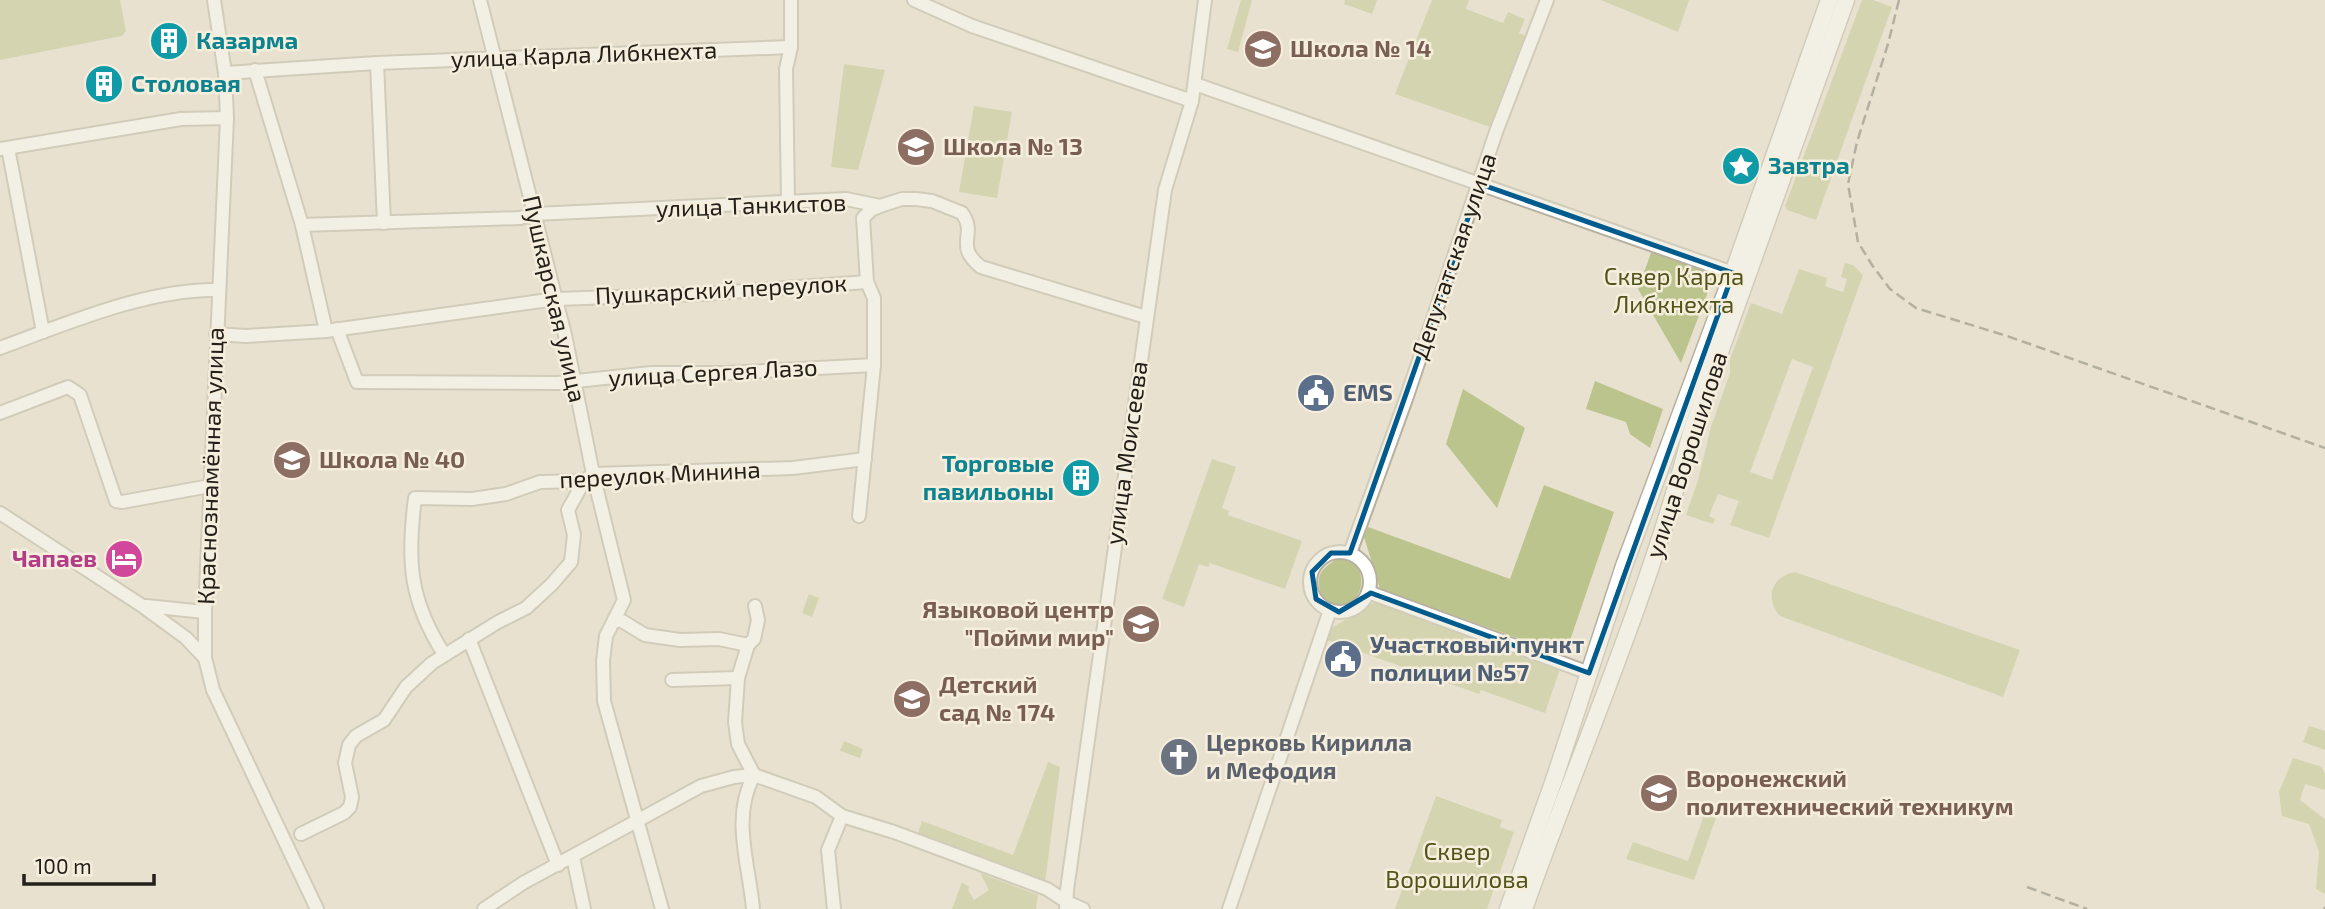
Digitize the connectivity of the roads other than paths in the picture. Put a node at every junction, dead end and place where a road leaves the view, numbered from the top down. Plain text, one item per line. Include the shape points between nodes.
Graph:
1 (214, 0) edge
2 (480, 0) edge
3 (791, 0) edge
4 (914, 0) edge
5 (1547, 0) edge
6 (1829, 0) edge
7 (1846, 0) edge
8 (1202, 1) edge
9 (791, 47) junction
10 (495, 59) junction
11 (377, 64) junction
12 (255, 70) junction
13 (225, 73) junction
14 (1195, 84) junction
15 (1192, 101) junction
16 (227, 118) junction
17 (4, 149) edge
18 (1480, 184) junction
19 (788, 203) junction
20 (880, 206) junction
21 (535, 214) junction
22 (384, 223) junction
23 (302, 225) junction
24 (1733, 272) junction
25 (867, 282) junction
26 (219, 290) junction
27 (556, 299) junction
28 (1146, 317) junction
29 (331, 330) junction
30 (43, 332) junction
31 (216, 334) junction
32 (0, 348) edge
33 (874, 365) junction
34 (575, 380) junction
35 (0, 413) edge
36 (866, 459) junction
37 (588, 478) junction
38 (210, 486) junction
39 (0, 513) edge
40 (859, 516) dead end
41 (1350, 554) junction
42 (1368, 592) junction
43 (1612, 604) junction
44 (141, 605) junction
45 (755, 606) dead end
46 (1330, 610) junction
47 (1635, 611) junction
48 (205, 612) junction
49 (615, 621) junction
50 (469, 639) junction
51 (748, 645) junction
52 (444, 654) junction
53 (205, 658) junction
54 (1590, 673) junction
55 (737, 678) junction
56 (672, 680) dead end
57 (754, 775) junction
58 (842, 816) junction
59 (638, 818) junction
60 (301, 834) dead end
61 (573, 857) junction
62 (558, 865) junction
63 (1066, 906) edge
64 (491, 907) edge
65 (317, 909) edge
66 (584, 909) edge
67 (662, 909) edge
68 (753, 909) edge
69 (834, 909) edge
70 (1083, 909) edge
71 (1229, 909) edge
72 (1508, 909) edge
73 (1524, 909) edge

1 - 13 street, Краснознамённая улица
2 - 10 street, Пушкарская улица
3 - 9 street
4 - 15 street via 971,26
5 - 18 street, Депутатская улица
6 - 24 main road, улица Ворошилова
7 - 47 main road, улица Ворошилова via 1691,433
8 - 14 street, улица Моисеева
9 - 10 street, улица Карла Либкнехта
9 - 19 street via 786,69
10 - 11 street, улица Карла Либкнехта
10 - 21 street, Пушкарская улица
11 - 12 street, улица Карла Либкнехта
11 - 22 street
12 - 13 street, улица Карла Либкнехта
12 - 23 street
13 - 16 street, Краснознамённая улица
14 - 15 street, улица Моисеева
14 - 18 street
15 - 28 street, улица Моисеева via 1165,190
16 - 17 street via 181,118
16 - 26 street, Краснознамённая улица
17 - 30 street
18 - 24 street
18 - 41 street, Депутатская улица
19 - 20 street, улица Танкистов via 846,199
19 - 21 street, улица Танкистов
20 - 25 street via 863,218
20 - 28 street, улица Танкистов via 902,199 948,206 967,219 966,246 970,258 981,267
21 - 22 street, улица Танкистов
21 - 27 street, Пушкарская улица
22 - 23 street, улица Танкистов
23 - 29 street
24 - 43 main road, улица Ворошилова
25 - 27 street, Пушкарский переулок
25 - 33 street via 874,298
26 - 30 street via 145,299
26 - 31 street, Краснознамённая улица
27 - 29 street, Пушкарский переулок
27 - 34 street, Пушкарская улица
28 - 63 street, улица Моисеева
29 - 31 street, Пушкарский переулок
29 - 34 street, улица Сергея Лазо via 357,382
30 - 32 street
31 - 38 street, Краснознамённая улица
33 - 34 street, улица Сергея Лазо
33 - 36 street
34 - 37 street, Пушкарская улица
35 - 38 street via 68,387 80,395 116,501
36 - 37 street, переулок Минина via 793,468
36 - 40 street
37 - 49 street, Пушкарская улица via 624,600
37 - 50 street via 568,510 574,536 572,562 526,608
37 - 52 street, переулок Минина via 540,482 506,494 471,499 415,498 413,587
38 - 48 street, Краснознамённая улица
39 - 44 street
41 - 42 street via 1365,564
41 - 46 street via 1331,553 1312,572 1312,590
42 - 46 street via 1349,610
42 - 54 street
43 - 47 main road
43 - 54 main road, улица Ворошилова
44 - 48 street
44 - 53 street
45 - 51 street via 758,620
46 - 71 street
47 - 73 main road, улица Ворошилова
48 - 53 street, Краснознамённая улица
49 - 51 street via 645,635
49 - 59 street via 606,636 604,701
50 - 52 street
50 - 62 street
51 - 55 street
52 - 60 street via 406,687 384,720 349,745 345,763 350,807
53 - 65 street, Краснознамённая улица via 213,690
54 - 72 main road, улица Ворошилова
55 - 56 street
55 - 57 street via 738,744
57 - 58 street via 816,797
57 - 59 street via 701,786
57 - 68 street via 741,810
58 - 63 street via 1047,888
58 - 69 street via 828,850
59 - 61 street
59 - 67 street
61 - 62 street
61 - 66 street
62 - 64 street
63 - 70 street

